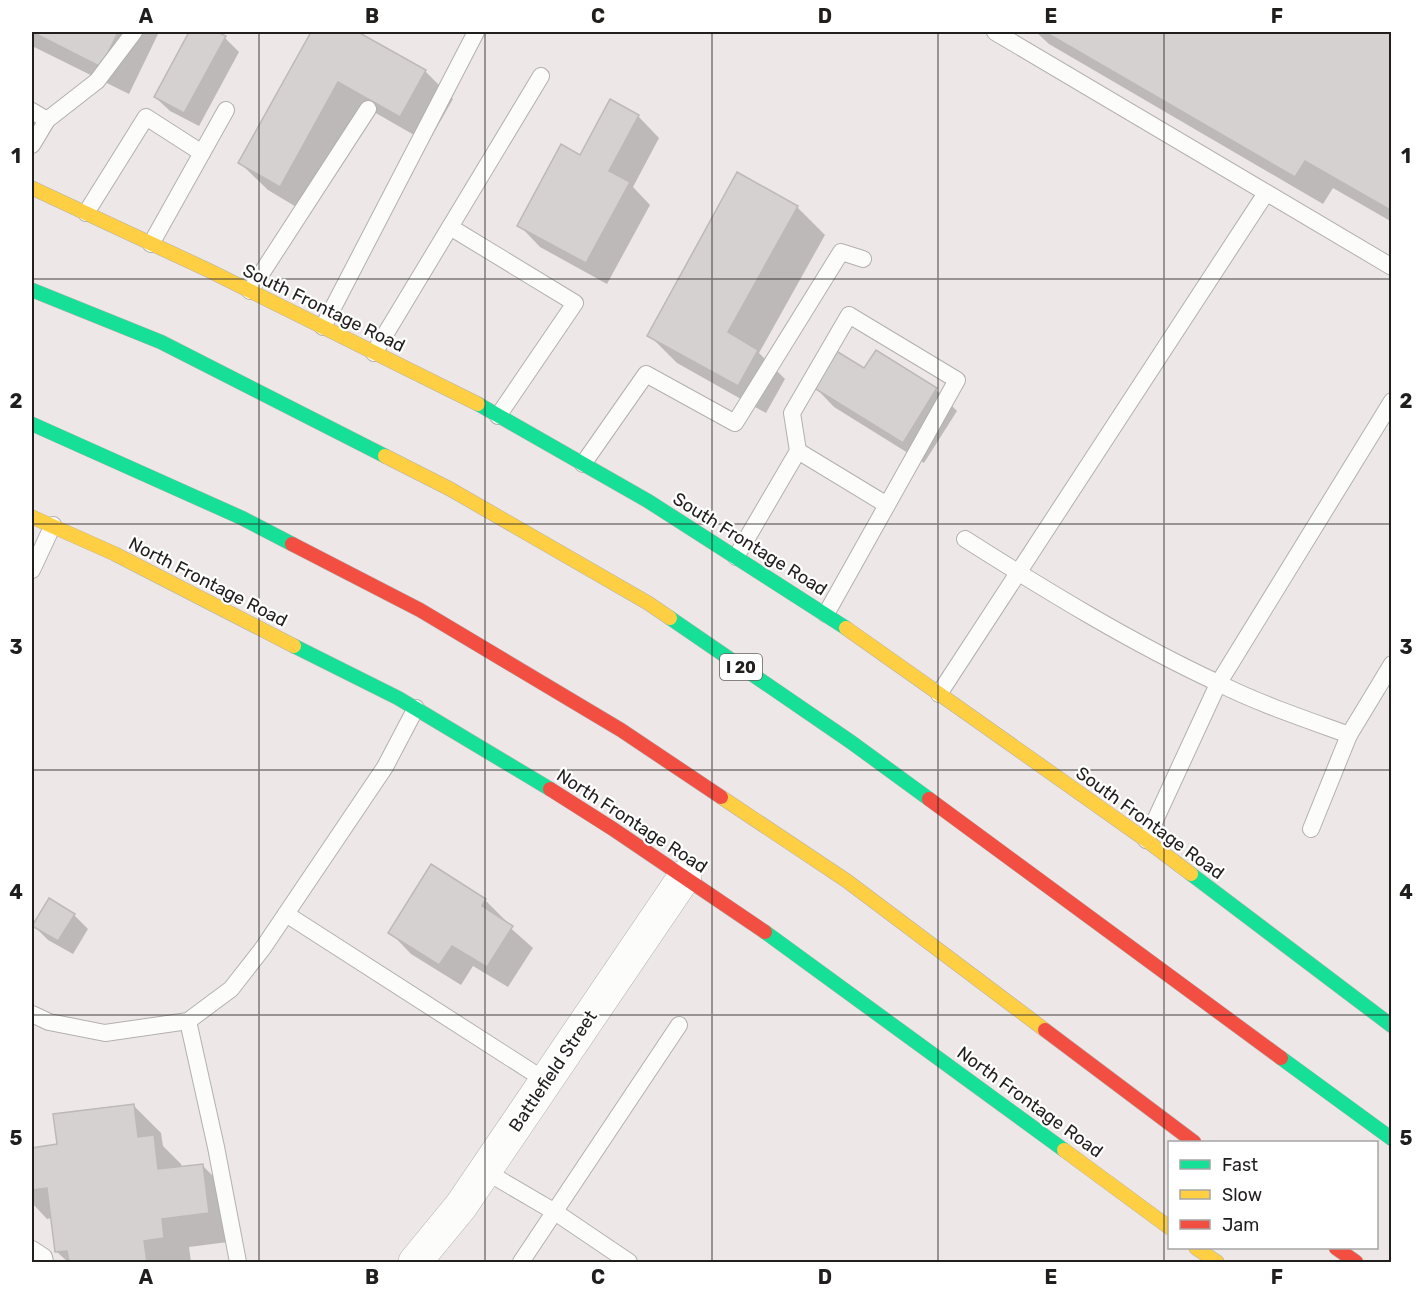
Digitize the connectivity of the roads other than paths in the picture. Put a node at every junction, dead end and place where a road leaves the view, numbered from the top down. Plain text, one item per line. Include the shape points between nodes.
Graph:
1 (134, 32) edge
2 (476, 32) edge
3 (995, 32) edge
4 (540, 76) dead end
5 (368, 109) dead end
6 (226, 110) dead end
7 (32, 111) edge
8 (47, 120) junction
9 (32, 145) edge
10 (202, 153) junction
11 (32, 188) edge
12 (1266, 193) junction
13 (86, 213) junction
14 (450, 227) junction
15 (151, 244) junction
16 (863, 259) dead end
17 (1392, 267) edge
18 (32, 290) edge
19 (250, 291) junction
20 (323, 327) junction
21 (374, 353) junction
22 (1392, 401) edge
23 (498, 416) junction
24 (32, 424) edge
25 (798, 451) junction
26 (583, 464) junction
27 (887, 505) junction
28 (32, 517) edge
29 (53, 525) junction
30 (965, 539) dead end
31 (736, 556) junction
32 (32, 570) edge
33 (1018, 573) junction
34 (826, 614) junction
35 (1392, 664) edge
36 (1218, 684) junction
37 (939, 694) junction
38 (416, 708) junction
39 (1349, 735) junction
40 (1311, 829) dead end
41 (1146, 840) junction
42 (685, 876) junction
43 (286, 914) junction
44 (32, 1014) edge
45 (188, 1021) junction
46 (679, 1025) dead end
47 (1392, 1026) edge
48 (546, 1081) junction
49 (1392, 1139) edge
50 (1191, 1141) edge
51 (485, 1171) junction
52 (555, 1212) junction
53 (1168, 1227) edge
54 (32, 1249) edge
55 (1197, 1249) edge
56 (1337, 1249) edge
57 (45, 1263) edge
58 (238, 1263) edge
59 (415, 1263) edge
60 (521, 1263) edge
61 (630, 1263) edge
62 (1217, 1263) edge
63 (1356, 1263) edge

1 - 8 lane via 97,81
2 - 20 lane
3 - 12 lane
4 - 14 lane
5 - 19 lane
6 - 10 lane
7 - 8 lane
8 - 9 lane
10 - 13 lane via 146,117
10 - 15 lane
11 - 13 main road, South Frontage Road
12 - 17 lane
12 - 33 lane
13 - 15 main road, South Frontage Road
14 - 21 lane
14 - 23 lane via 575,303
15 - 19 main road, South Frontage Road
16 - 26 lane via 841,252 735,423 646,374
18 - 49 main road, I 20 via 161,342 450,489 648,603 851,742
19 - 20 main road, South Frontage Road
20 - 21 main road, South Frontage Road
21 - 23 main road, South Frontage Road
22 - 36 lane
23 - 26 main road, South Frontage Road
24 - 50 main road via 242,518 409,605 621,729 847,881
25 - 27 lane
25 - 27 lane via 792,412 849,315 957,380
25 - 31 lane
26 - 31 main road, South Frontage Road
27 - 34 lane
28 - 29 main road, North Frontage Road
29 - 32 lane
29 - 38 main road, North Frontage Road
30 - 33 lane
31 - 34 main road, South Frontage Road
33 - 36 lane via 1092,618
33 - 37 lane
34 - 37 main road, South Frontage Road
35 - 39 lane
36 - 39 lane
36 - 41 lane
37 - 41 main road, South Frontage Road
38 - 42 main road, North Frontage Road
38 - 43 lane via 385,767
39 - 40 lane
41 - 47 main road, South Frontage Road
42 - 48 street, Battlefield Street
42 - 53 main road, North Frontage Road via 826,974
43 - 45 lane via 231,989
43 - 48 lane
44 - 45 lane via 49,1022 105,1033
45 - 58 lane
46 - 52 lane
48 - 51 street, Battlefield Street
51 - 52 lane
51 - 59 street, Battlefield Street
52 - 60 lane
52 - 61 lane
54 - 57 lane via 44,1257
55 - 62 main road
56 - 63 main road

